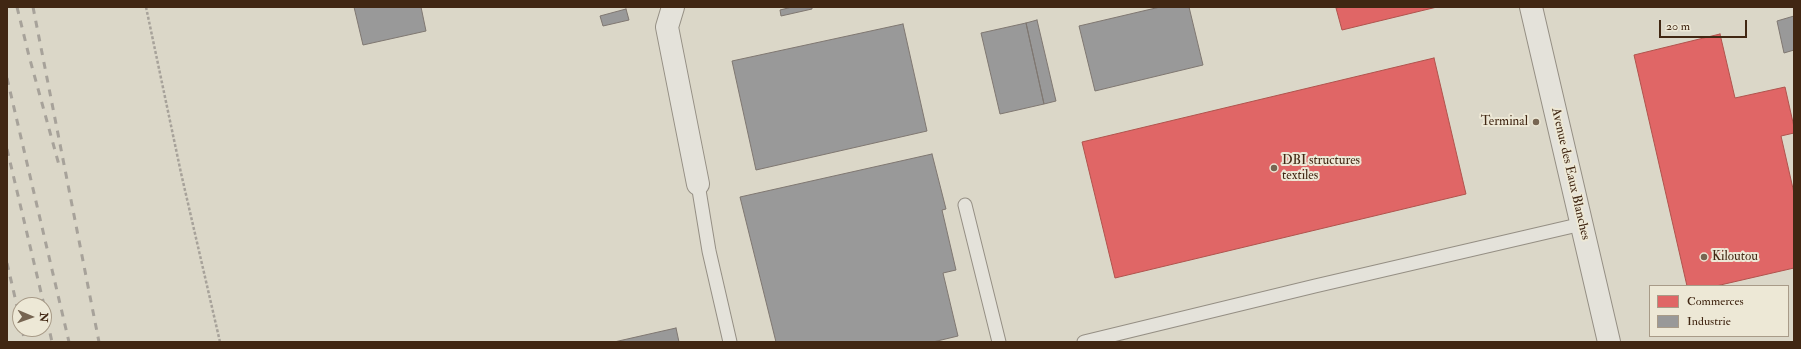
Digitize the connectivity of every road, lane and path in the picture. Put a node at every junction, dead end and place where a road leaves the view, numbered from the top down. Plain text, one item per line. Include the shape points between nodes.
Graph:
1 (146, 7) edge
2 (673, 7) edge
3 (1531, 7) edge
4 (698, 184) joint
5 (965, 205) dead end
6 (1582, 224) junction
7 (220, 342) edge
8 (730, 342) edge
9 (999, 342) edge
10 (1084, 342) edge
11 (1609, 342) edge

1 - 7 path
2 - 4 street via 667,26
3 - 6 street, Avenue des Eaux Blanches
4 - 8 lane via 709,251
5 - 9 lane
6 - 10 lane
6 - 11 street, Avenue des Eaux Blanches

